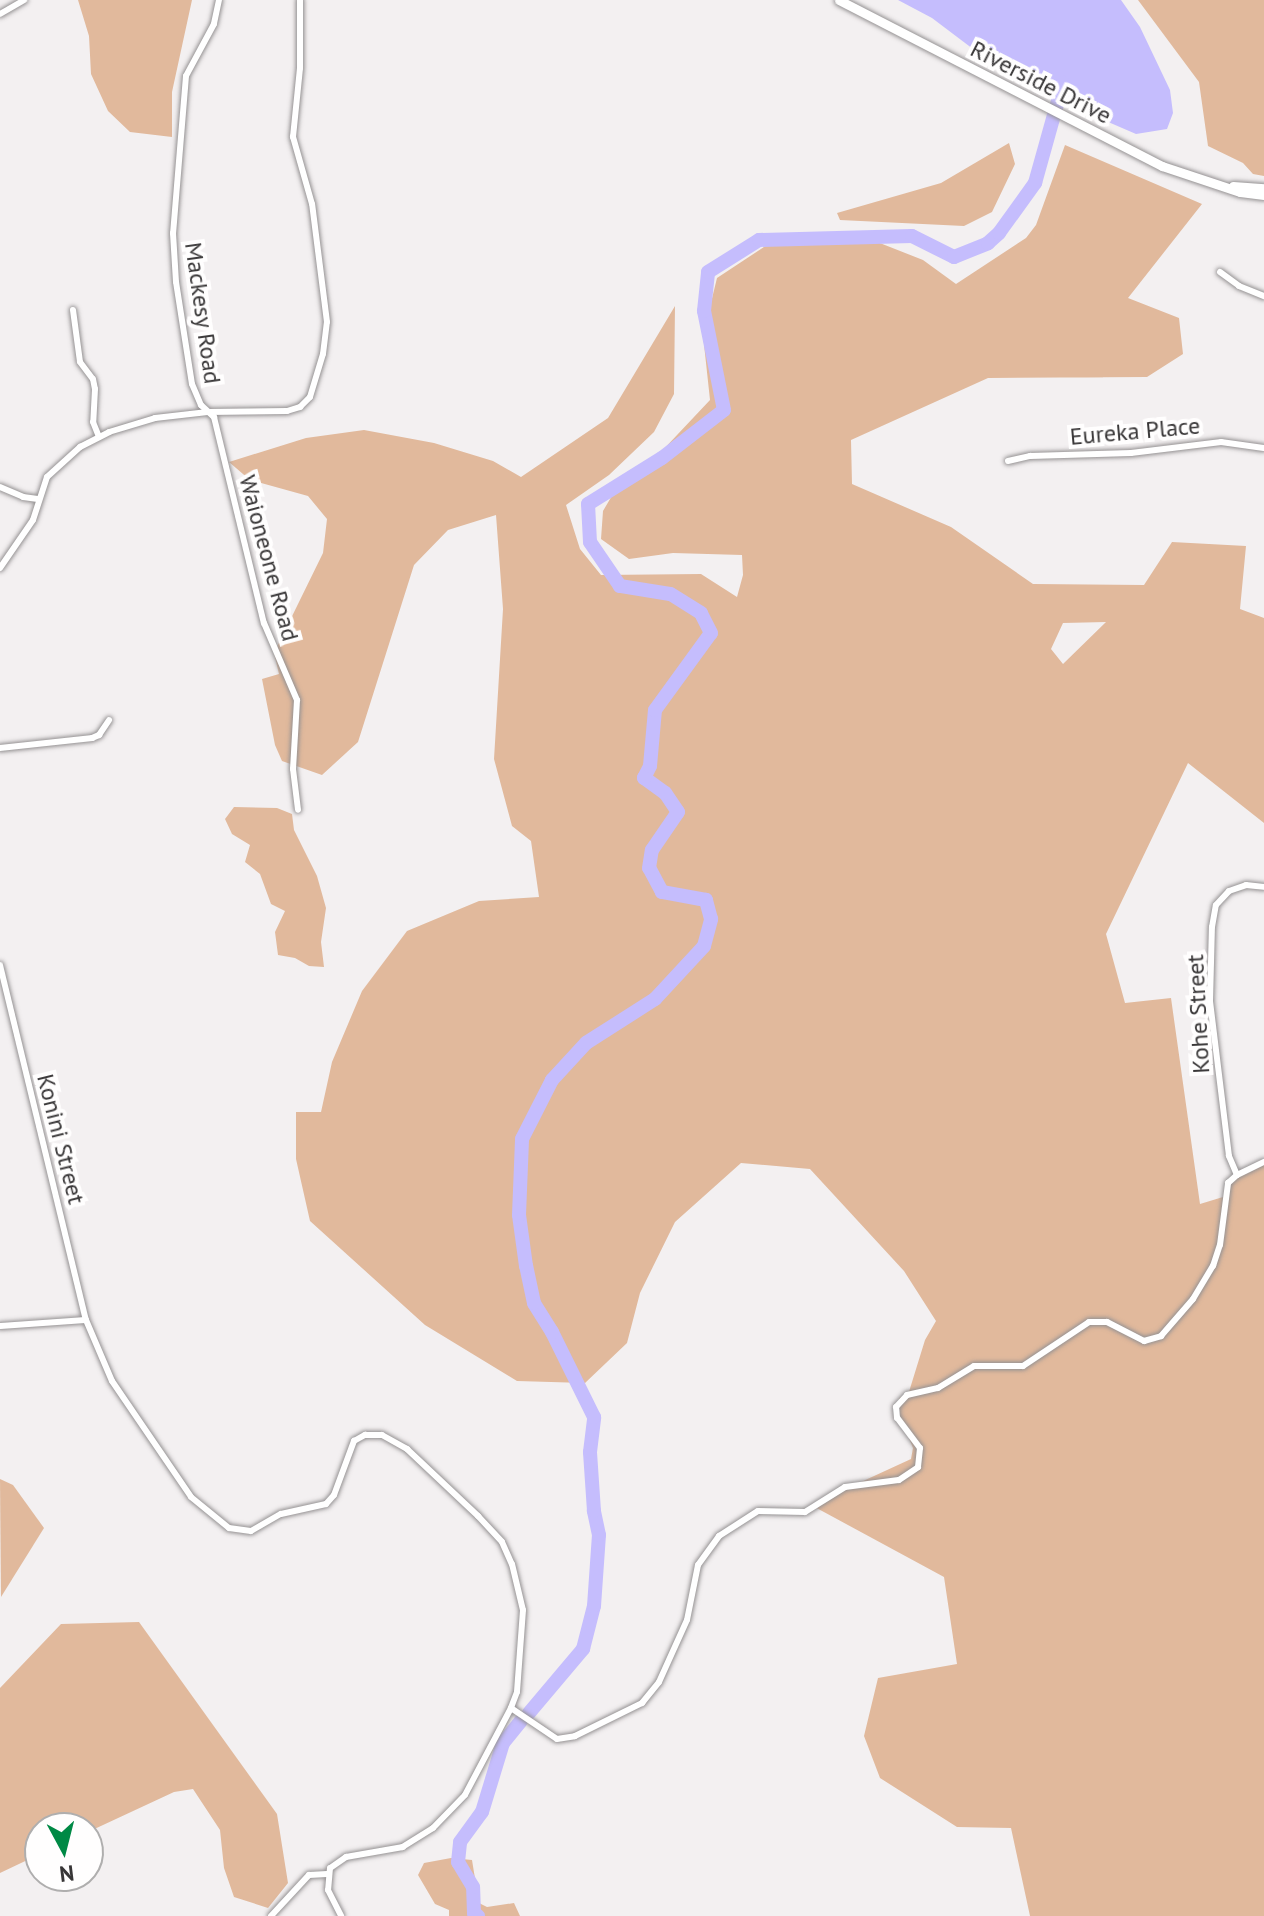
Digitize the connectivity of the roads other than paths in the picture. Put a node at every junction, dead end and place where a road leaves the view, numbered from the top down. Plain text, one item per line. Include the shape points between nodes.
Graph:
1 (24, 0) edge
2 (219, 0) edge
3 (300, 0) edge
4 (839, 0) edge
5 (0, 14) edge
6 (1229, 187) junction
7 (1264, 188) edge
8 (1264, 195) edge
9 (1220, 272) dead end
10 (1264, 296) edge
11 (73, 310) dead end
12 (208, 412) junction
13 (99, 437) junction
14 (1264, 448) edge
15 (1008, 461) dead end
16 (0, 487) edge
17 (38, 499) junction
18 (0, 568) edge
19 (109, 720) dead end
20 (0, 748) edge
21 (298, 810) dead end
22 (1264, 887) edge
23 (0, 965) edge
24 (1264, 1162) edge
25 (1237, 1175) junction
26 (86, 1320) junction
27 (0, 1326) edge
28 (511, 1708) junction
29 (327, 1874) junction
30 (271, 1916) edge
31 (341, 1916) edge

1 - 5 street
2 - 12 street, Mackesy Road via 214,24 186,76 173,233 189,372
3 - 12 street, Mackesy Road via 293,137 310,193 326,312 318,376 310,397 293,410
4 - 6 main road, Riverside Drive via 1162,166
6 - 7 main road, Riverside Drive
6 - 8 main road, Riverside Drive
9 - 10 street
11 - 13 street via 80,362 93,379 93,422
12 - 13 street via 155,418
12 - 21 street, Waioneone Road via 214,417 264,623 297,700 293,769
13 - 17 street via 62,460
14 - 15 street, Eureka Place via 1221,442
16 - 17 street
17 - 18 street via 28,529
19 - 20 street via 92,738
22 - 25 street, Kohe Street via 1237,886 1222,897 1213,916 1210,1001 1229,1156
23 - 26 street, Konini Street
24 - 25 street
25 - 28 street via 1225,1189 1213,1266 1161,1336 1136,1340 1107,1322 1089,1322 1023,1366 974,1366 938,1388 907,1395 896,1412 920,1448 918,1467 899,1480 845,1487 805,1512 758,1511 719,1536 698,1565 687,1620 659,1682 642,1703 575,1736 557,1739
26 - 27 street
26 - 28 street, Konini Street via 112,1381 161,1457 199,1505 229,1528 251,1531 281,1514 326,1504 348,1451 360,1437 388,1437 407,1449 478,1516 508,1553 523,1610 517,1692
28 - 29 street via 465,1795 441,1822 403,1847 340,1859
29 - 30 street via 309,1875
29 - 31 street via 330,1896

